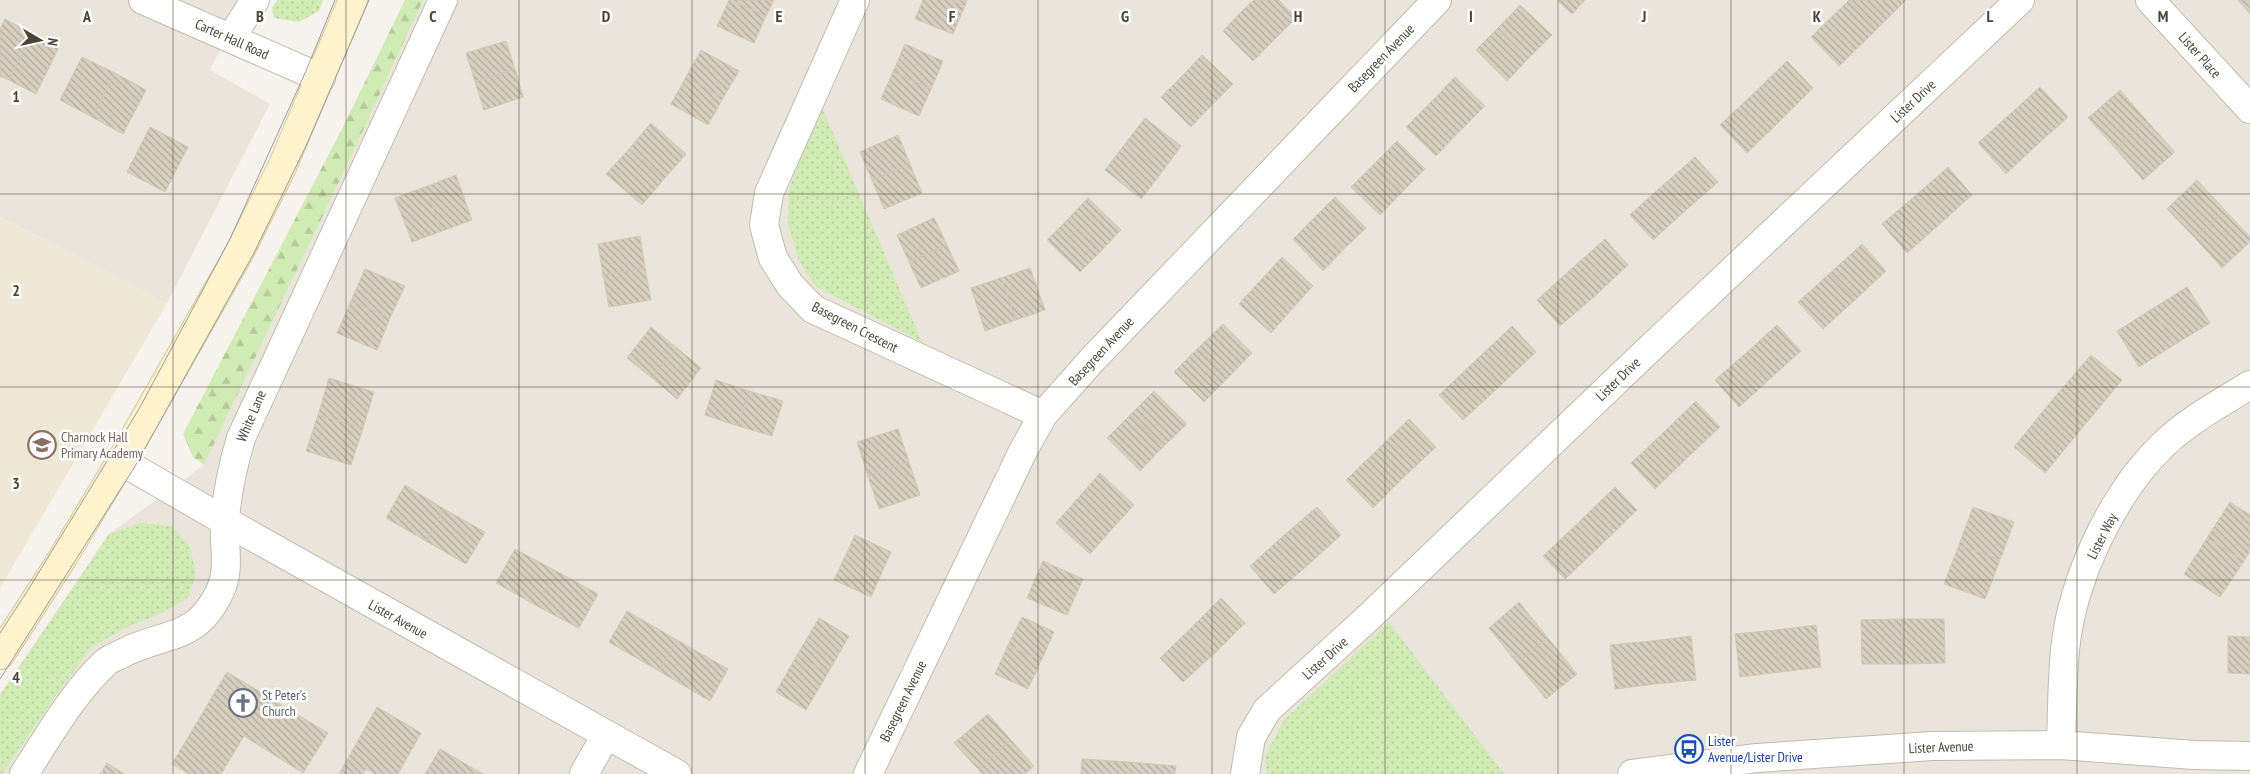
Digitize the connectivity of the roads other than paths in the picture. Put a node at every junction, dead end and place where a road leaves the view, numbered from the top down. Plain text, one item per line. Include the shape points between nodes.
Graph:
1 (143, 0) edge
2 (255, 0) edge
3 (353, 0) edge
4 (443, 0) edge
5 (855, 0) edge
6 (1437, 0) edge
7 (2020, 0) edge
8 (2150, 0) edge
9 (231, 38) junction
10 (321, 78) junction
11 (2250, 109) edge
12 (2250, 385) edge
13 (1043, 415) junction
14 (122, 461) junction
15 (225, 521) junction
16 (0, 655) edge
17 (606, 735) junction
18 (2061, 745) junction
19 (2250, 756) edge
20 (2194, 764) edge
21 (24, 774) edge
22 (584, 774) edge
23 (677, 774) edge
24 (868, 774) edge
25 (1246, 774) edge
26 (1632, 774) edge

1 - 9 street, Carter Hall Road
2 - 9 street
3 - 10 main road
4 - 15 street, White Lane via 240,438 232,468
5 - 13 street, Basegreen Crescent via 769,193 764,226 773,258 790,285 813,309
6 - 13 street, Basegreen Avenue
7 - 25 street, Lister Drive via 1267,710 1251,737
8 - 11 street, Lister Place
9 - 10 street, Carter Hall Road
10 - 14 main road via 282,167 239,252
12 - 18 street, Lister Way via 2163,445 2127,489 2098,538 2077,587 2065,650
13 - 24 street, Basegreen Avenue via 1022,452
14 - 15 street, Lister Avenue
14 - 16 main road
15 - 17 street, Lister Avenue
15 - 21 street, White Lane via 227,567 221,590 210,610 196,625 106,662 80,690
17 - 22 street
17 - 23 street, Lister Avenue
18 - 20 street, Lister Avenue
18 - 26 street, Lister Avenue via 1932,746 1757,758
19 - 20 street, Lister Avenue

